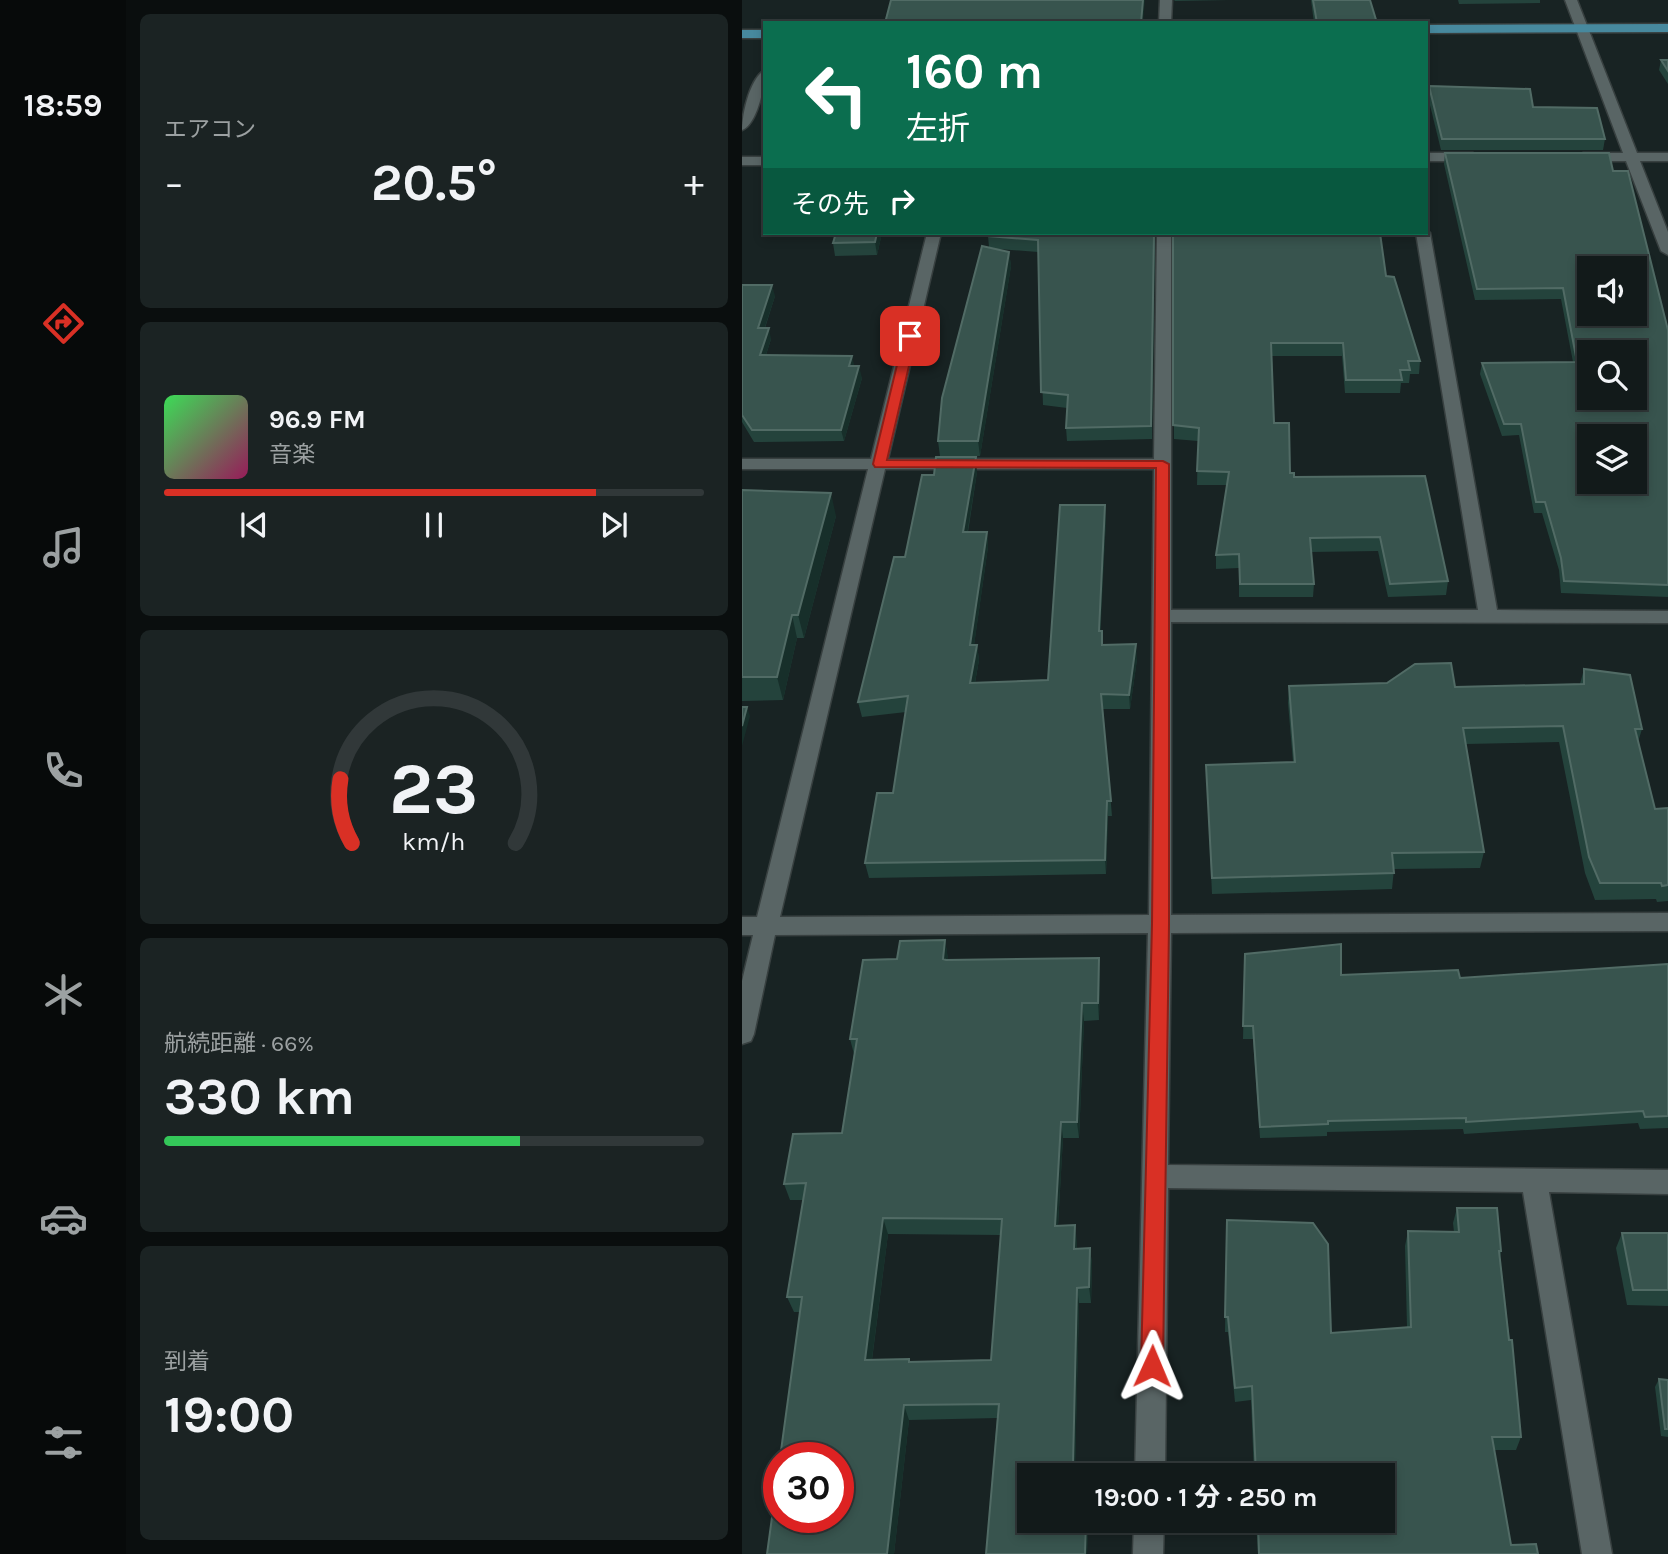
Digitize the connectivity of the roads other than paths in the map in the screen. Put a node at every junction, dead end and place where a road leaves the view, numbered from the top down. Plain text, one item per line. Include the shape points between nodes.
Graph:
1 (1166, 0) edge
2 (1570, 0) edge
3 (1165, 21) edge
4 (1582, 28) junction
5 (1668, 28) edge
6 (1428, 29) edge
7 (742, 34) edge
8 (763, 34) edge
9 (763, 79) edge
10 (742, 126) edge
11 (1428, 157) edge
12 (1481, 157) edge
13 (1563, 157) edge
14 (1631, 157) junction
15 (1668, 157) edge
16 (742, 161) edge
17 (763, 161) edge
18 (934, 235) edge
19 (1164, 235) edge
20 (1423, 235) edge
21 (1668, 251) edge
22 (742, 464) edge
23 (880, 464) junction
24 (1163, 464) junction
25 (1488, 615) junction
26 (1163, 616) junction
27 (1668, 617) edge
28 (1668, 922) edge
29 (1160, 924) junction
30 (742, 926) edge
31 (766, 926) junction
32 (742, 1034) edge
33 (1156, 1176) junction
34 (1534, 1180) junction
35 (1668, 1182) edge
36 (1150, 1463) edge
37 (1149, 1533) edge
38 (1149, 1554) edge
39 (1597, 1554) edge

1 - 3 street
2 - 4 street
4 - 5 main road
4 - 6 main road
4 - 14 street
7 - 8 main road
9 - 10 street
11 - 12 street
13 - 14 street
14 - 15 street
14 - 21 street
16 - 17 street
18 - 23 street
19 - 24 street
20 - 25 street
22 - 23 street
23 - 24 street
23 - 31 street
24 - 26 street
25 - 26 street
25 - 27 street
26 - 29 street
28 - 29 street
29 - 31 street
29 - 33 street
30 - 31 street
31 - 32 street
33 - 34 street
33 - 36 street
34 - 35 street
34 - 39 street
37 - 38 street

